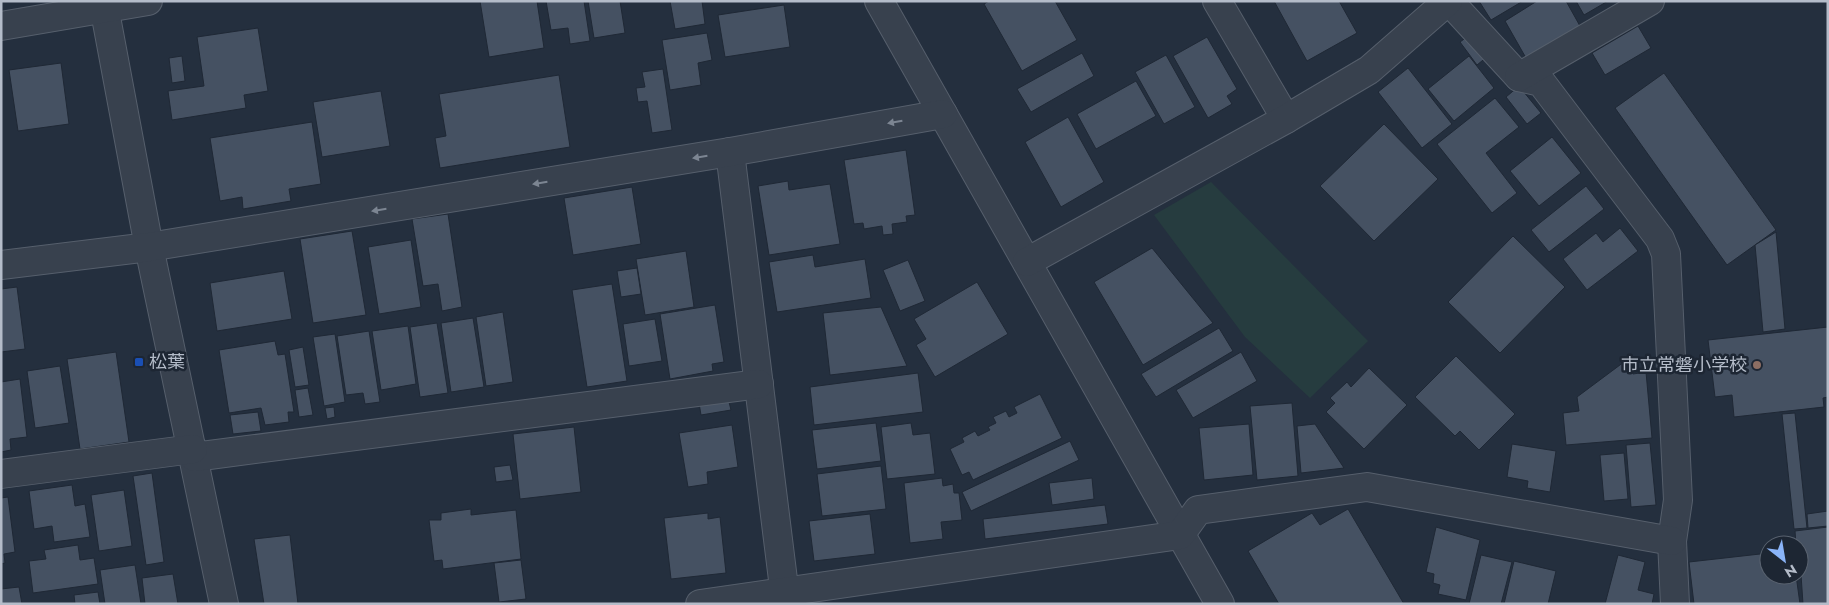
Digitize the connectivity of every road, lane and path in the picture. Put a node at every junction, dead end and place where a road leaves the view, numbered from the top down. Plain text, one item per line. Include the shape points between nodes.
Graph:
1 (148, 1) edge
2 (879, 1) edge
3 (1217, 1) edge
4 (1449, 1) edge
5 (1650, 1) edge
6 (104, 5) edge
7 (1, 26) edge
8 (1520, 77) junction
9 (943, 114) junction
10 (1286, 119) junction
11 (730, 152) junction
12 (149, 247) junction
13 (1027, 262) junction
14 (1, 265) edge
15 (759, 384) junction
16 (193, 453) junction
17 (1, 474) edge
18 (1180, 535) junction
19 (1672, 541) junction
20 (786, 598) edge
21 (224, 604) edge
22 (700, 604) edge
23 (1220, 604) edge
24 (1676, 604) edge

1 - 6 street
2 - 9 street
3 - 10 street
4 - 8 street
4 - 10 street via 1368,70
5 - 8 street
6 - 7 street
6 - 12 street
8 - 19 street via 1541,82 1660,239 1666,254 1678,500
9 -> 11 street
9 - 13 street
10 - 13 street
11 -> 12 street
11 - 15 street
12 - 14 street
12 - 16 street
13 - 18 street
15 - 16 street
15 - 20 street
16 - 17 street
16 - 21 street
18 - 19 street via 1198,510 1367,487
18 - 20 street
18 - 23 street
19 - 24 street
20 - 22 street

